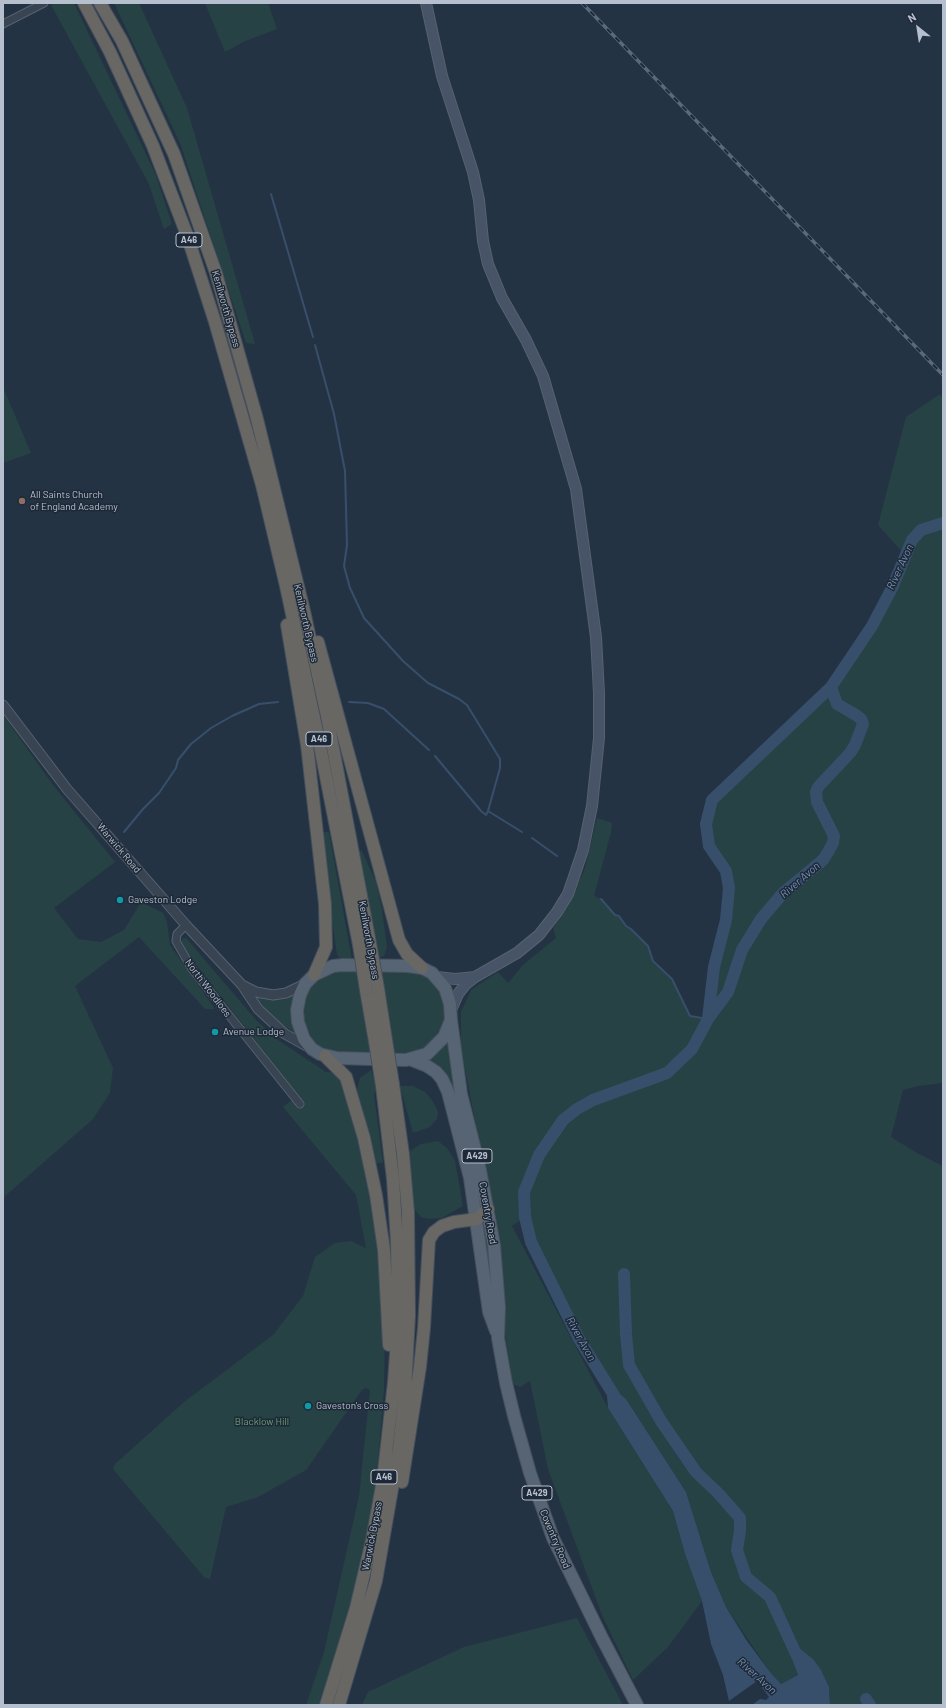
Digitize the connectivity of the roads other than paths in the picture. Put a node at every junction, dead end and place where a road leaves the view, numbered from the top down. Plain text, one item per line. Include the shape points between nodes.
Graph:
1 (44, 3) edge
2 (100, 3) edge
3 (426, 3) edge
4 (85, 5) edge
5 (3, 24) edge
6 (257, 419) junction
7 (273, 534) junction
8 (3, 705) edge
9 (186, 925) junction
10 (364, 944) junction
11 (422, 968) junction
12 (314, 975) junction
13 (437, 977) junction
14 (475, 977) junction
15 (305, 984) junction
16 (242, 985) junction
17 (451, 1015) junction
18 (312, 1049) junction
19 (325, 1056) junction
20 (412, 1060) junction
21 (388, 1085) junction
22 (300, 1104) dead end
23 (488, 1209) junction
24 (477, 1219) junction
25 (397, 1243) joint
26 (410, 1269) joint
27 (498, 1338) junction
28 (388, 1442) junction
29 (376, 1581) junction
30 (326, 1705) edge
31 (339, 1705) edge
32 (637, 1705) edge

1 - 5 street
2 - 6 highway, Kenilworth Bypass / A46 via 122,41 174,154 216,273
3 - 14 main road via 440,69 475,183 488,264 502,298 532,350 543,376 576,489 596,637 598,672 599,738 595,784 586,835 574,880 560,908 539,934 509,958
4 - 7 highway, Kenilworth Bypass / A46 via 110,52 153,146 187,235 260,477
6 - 10 highway, Kenilworth Bypass / A46 via 325,709
6 - 11 highway via 399,940
7 - 10 highway, Kenilworth Bypass / A46
7 - 12 highway via 279,584 306,738 324,897 327,941 325,952
8 - 9 street, Warwick Road via 54,772
9 - 16 street, Warwick Road
9 - 22 street, North Woodloes via 177,934 176,939 188,963
10 - 21 highway, Kenilworth Bypass / A46, bridge
11 - 12 main road via 400,965 338,965
11 - 13 main road
12 - 15 main road
13 - 14 main road
13 - 17 main road via 448,994
14 - 17 main road via 458,994
15 - 16 street, Warwick Road via 286,993 273,995 256,992
15 - 18 main road via 298,999 297,1017 301,1033
16 - 18 street, Warwick Road via 258,1010 274,1025
17 - 20 main road via 447,1031 438,1045
17 - 23 main road, Coventry Road / A429 via 461,1094
18 - 19 main road
19 - 20 main road via 344,1059
19 - 28 highway via 343,1072 350,1086 377,1202 388,1289
20 - 24 main road, Coventry Road / A429 via 433,1069 446,1088 464,1151
21 - 25 highway, Kenilworth Bypass / A46
21 - 26 highway, Kenilworth Bypass / A46 via 403,1154
23 - 24 highway
23 - 27 main road, Coventry Road / A429 via 497,1278
24 - 27 main road, Coventry Road / A429 via 489,1312
24 - 29 highway, A46 via 442,1226 429,1240 424,1328 413,1421 397,1509
25 - 28 highway, Warwick Bypass / A46 via 398,1325
26 - 29 highway, Warwick Bypass / A46 via 408,1350 400,1449
27 - 32 main road, Coventry Road / A429 via 510,1400 542,1509 573,1580
28 - 30 highway, Warwick Bypass / A46 via 364,1576
29 - 31 highway, Warwick Bypass / A46

